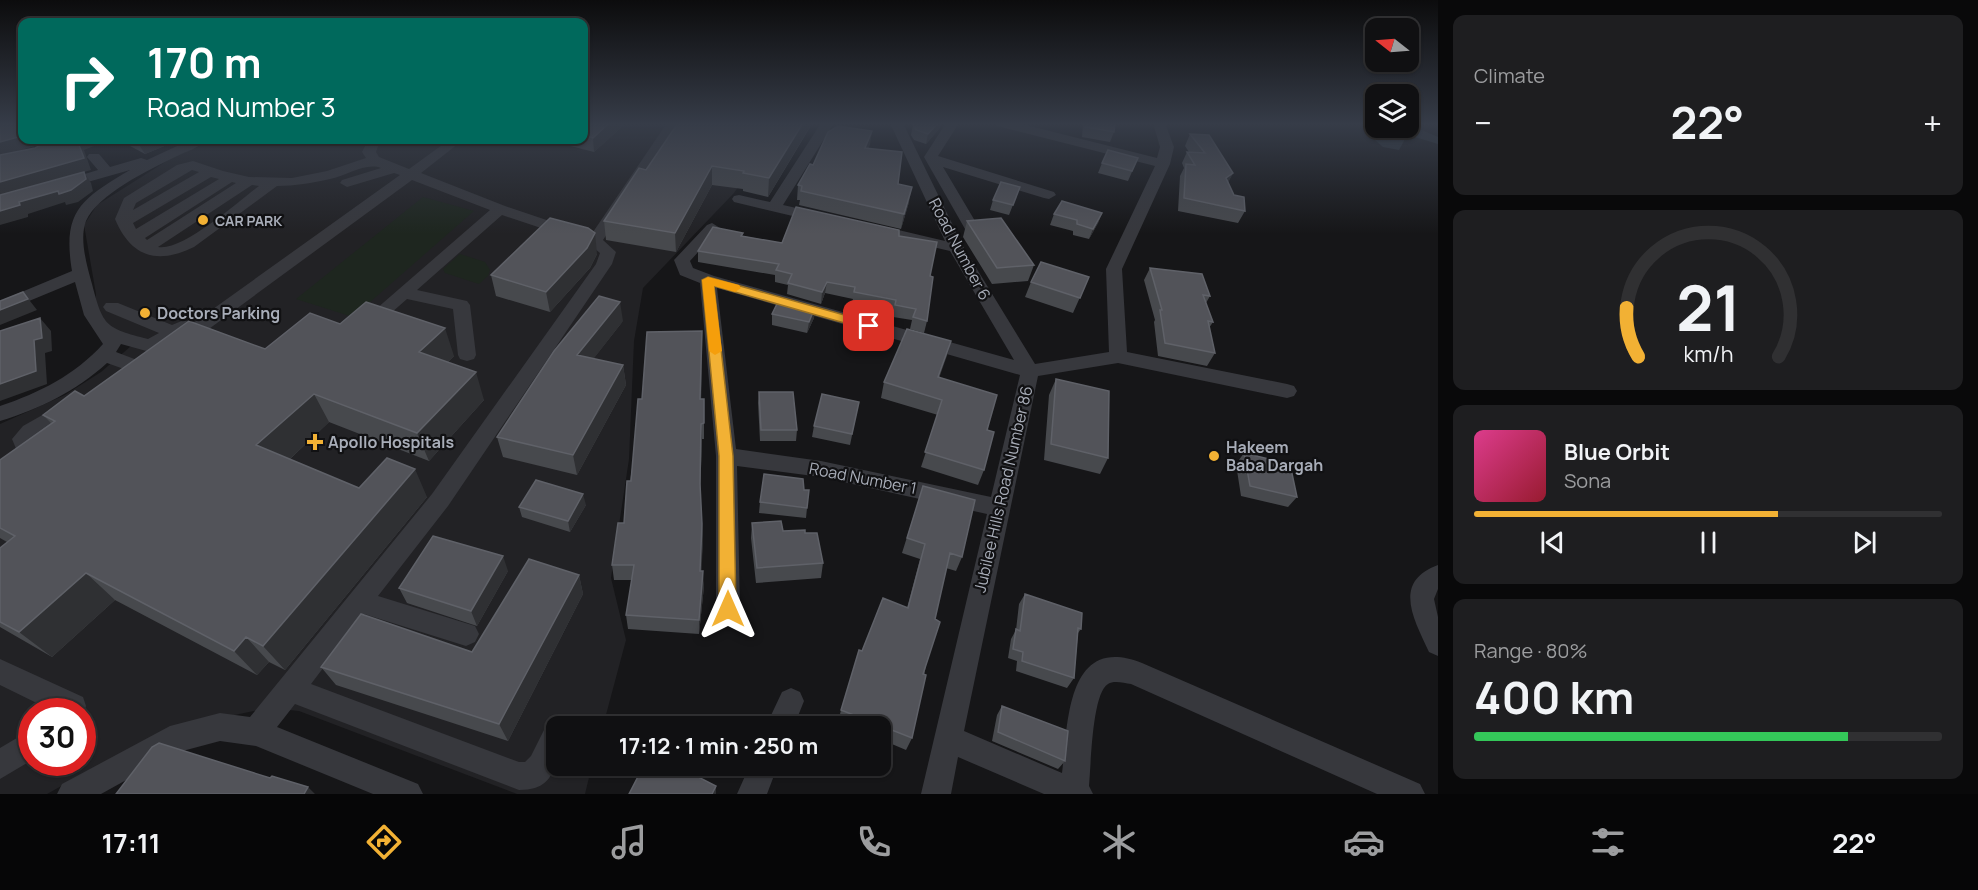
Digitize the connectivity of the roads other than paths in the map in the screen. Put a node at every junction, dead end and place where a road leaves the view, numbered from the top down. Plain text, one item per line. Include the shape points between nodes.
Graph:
1 (97, 160) edge
2 (148, 160) edge
3 (161, 160) edge
4 (374, 160) joint
5 (416, 160) edge
6 (421, 160) edge
7 (649, 160) edge
8 (804, 160) edge
9 (914, 160) edge
10 (934, 160) edge
11 (936, 160) edge
12 (1148, 160) edge
13 (1164, 160) edge
14 (1163, 164) junction
15 (401, 171) junction
16 (107, 172) junction
17 (231, 177) junction
18 (249, 181) junction
19 (274, 181) junction
20 (347, 183) dead end
21 (53, 188) edge
22 (1049, 195) dead end
23 (739, 199) dead end
24 (774, 207) junction
25 (500, 209) junction
26 (831, 219) edge
27 (854, 225) edge
28 (969, 225) edge
29 (712, 228) edge
30 (134, 238) junction
31 (595, 241) junction
32 (147, 247) junction
33 (956, 248) junction
34 (82, 273) junction
35 (708, 280) junction
36 (404, 292) junction
37 (0, 307) edge
38 (112, 307) dead end
39 (377, 316) edge
40 (175, 333) junction
41 (118, 337) junction
42 (467, 355) dead end
43 (110, 357) junction
44 (1118, 357) junction
45 (1030, 371) junction
46 (1287, 391) dead end
47 (87, 395) edge
48 (0, 414) edge
49 (87, 416) edge
50 (726, 456) junction
51 (998, 507) junction
52 (1438, 575) edge
53 (360, 602) junction
54 (728, 609) dead end
55 (466, 634) dead end
56 (1438, 644) edge
57 (0, 672) edge
58 (290, 689) junction
59 (56, 698) edge
60 (790, 701) dead end
61 (784, 716) edge
62 (256, 732) junction
63 (950, 739) junction
64 (18, 753) edge
65 (546, 756) edge
66 (0, 765) edge
67 (759, 776) edge
68 (1076, 793) edge
69 (72, 794) edge
70 (408, 794) edge
71 (752, 794) edge
72 (936, 794) edge
73 (1410, 794) edge

1 - 16 street
2 - 16 street
3 - 34 street via 111,188 79,220 76,232
4 - 15 street
4 - 19 street via 330,175
5 - 15 street
6 - 15 street
7 - 31 street
8 - 24 street
9 - 33 street, Road Number 6
10 - 28 street
11 - 22 street
12 - 14 street
13 - 14 street
14 - 44 street via 1114,269
15 - 20 street
15 - 25 street
15 - 40 street
15 - 43 street via 146,365 138,367
16 - 21 street
17 - 18 street
17 - 30 street
17 - 30 street via 193,165 160,181 129,201 124,222
18 - 19 street
18 - 32 street
19 - 32 street via 184,247 164,253
23 - 24 street
24 - 26 street
25 - 31 street
25 - 36 street
27 - 33 street
29 - 35 street via 682,261 686,272
30 - 32 street
31 - 53 street via 608,252 603,264 440,500
33 - 45 street, Road Number 6
34 - 37 street
34 - 41 street via 93,317
35 - 45 street
35 - 50 street
36 - 39 street
36 - 42 street via 461,305
38 - 40 street
40 - 41 street via 150,346
41 - 43 street
43 - 48 street via 97,374
44 - 45 street, Jubilee Hills Road Number 86
44 - 46 street
45 - 51 street, Jubilee Hills Road Number 86
47 - 49 street via 30,430 22,439 24,445 41,447
50 - 51 street, Road Number 1 via 821,469
50 - 54 street
51 - 63 street, Jubilee Hills Road Number 86
52 - 56 street via 1429,580 1421,594 1422,609
53 - 55 street
53 - 58 street
57 - 59 street
58 - 62 street
58 - 65 street via 519,776 531,776
60 - 61 street
62 - 69 street via 220,727 170,740
62 - 70 street
63 - 68 street
63 - 72 street, Jubilee Hills Road Number 86
64 - 66 street
67 - 71 street
68 - 73 street via 1084,698 1096,674 1119,669

